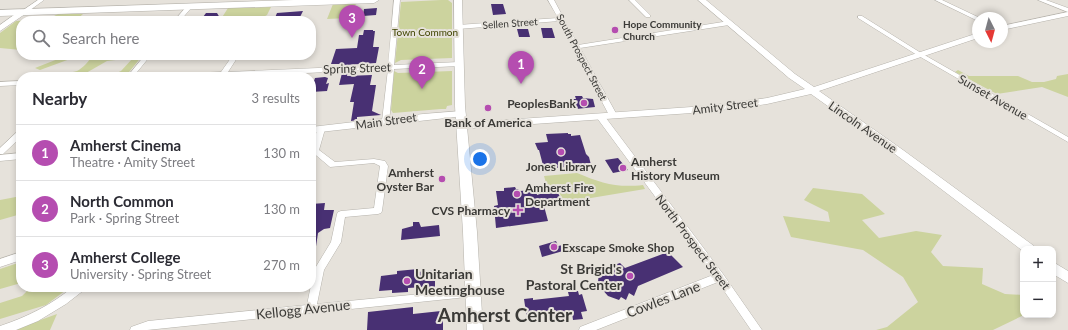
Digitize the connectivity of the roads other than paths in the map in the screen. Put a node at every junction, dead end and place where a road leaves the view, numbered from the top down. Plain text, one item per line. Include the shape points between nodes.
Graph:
1 (41, 0) edge
2 (374, 0) edge
3 (397, 0) edge
4 (458, 0) edge
5 (551, 0) edge
6 (632, 0) edge
7 (702, 0) edge
8 (938, 0) edge
9 (1041, 0) edge
10 (271, 2) edge
11 (189, 6) junction
12 (1068, 10) edge
13 (24, 12) junction
14 (0, 13) edge
15 (1068, 14) edge
16 (18, 16) edge
17 (181, 16) edge
18 (648, 16) dead end
19 (972, 16) edge
20 (860, 17) dead end
21 (16, 18) edge
22 (562, 19) junction
23 (729, 23) junction
24 (458, 27) junction
25 (1008, 27) edge
26 (0, 29) edge
27 (972, 37) edge
28 (577, 48) junction
29 (919, 54) junction
30 (144, 60) edge
31 (233, 60) edge
32 (459, 64) junction
33 (390, 67) junction
34 (134, 72) edge
35 (225, 72) edge
36 (286, 72) edge
37 (16, 83) edge
38 (0, 84) edge
39 (811, 90) junction
40 (613, 115) junction
41 (600, 116) junction
42 (461, 120) junction
43 (386, 121) junction
44 (316, 130) edge
45 (16, 137) edge
46 (1068, 140) edge
47 (0, 152) edge
48 (316, 153) edge
49 (16, 156) edge
50 (0, 158) edge
51 (1025, 246) edge
52 (16, 258) edge
53 (0, 263) edge
54 (1056, 269) edge
55 (720, 277) junction
56 (1068, 278) edge
57 (316, 284) edge
58 (75, 292) edge
59 (314, 292) edge
60 (473, 293) junction
61 (311, 308) junction
62 (4, 330) edge
63 (135, 330) edge
64 (474, 330) edge
65 (584, 330) edge
66 (757, 330) edge

1 - 13 street
2 - 10 highway
3 - 33 street
4 - 24 main road
5 - 22 street, South Prospect Street
6 - 18 street
7 - 23 main road, Lincoln Avenue
8 - 19 street
9 - 12 street
10 - 11 highway
11 - 13 highway
11 - 17 street
13 - 14 highway
13 - 16 main road
15 - 25 main road
20 - 29 street, Sunset Avenue
21 - 26 main road
22 - 24 street, Sellen Street
22 - 28 street, South Prospect Street
23 - 28 street
23 - 39 main road, Lincoln Avenue
24 - 32 main road
27 - 29 main road, Amity Street
28 - 40 street, South Prospect Street
29 - 39 main road, Amity Street
29 - 46 street, Sunset Avenue
30 - 34 street
31 - 35 street
32 - 33 street, Spring Street
32 - 42 main road
33 - 36 street, Spring Street
33 - 43 street
37 - 38 street
39 - 40 main road, Amity Street via 730,107
39 - 51 main road, Lincoln Avenue
40 - 41 main road, Amity Street
41 - 42 main road, Amity Street
41 - 55 street, North Prospect Street
42 - 43 main road, Main Street via 409,117
42 - 60 main road
43 - 44 main road, Main Street
45 - 47 street
48 - 57 street via 333,165 374,162 382,163 384,166 378,211 342,214 336,242 319,270
49 - 50 main road
52 - 53 street
54 - 56 main road
55 - 65 street, Cowles Lane
55 - 66 street, North Prospect Street
58 - 62 street via 50,310
59 - 61 street
60 - 61 street, Kellogg Avenue
60 - 64 main road
61 - 63 street, Kellogg Avenue via 148,325

